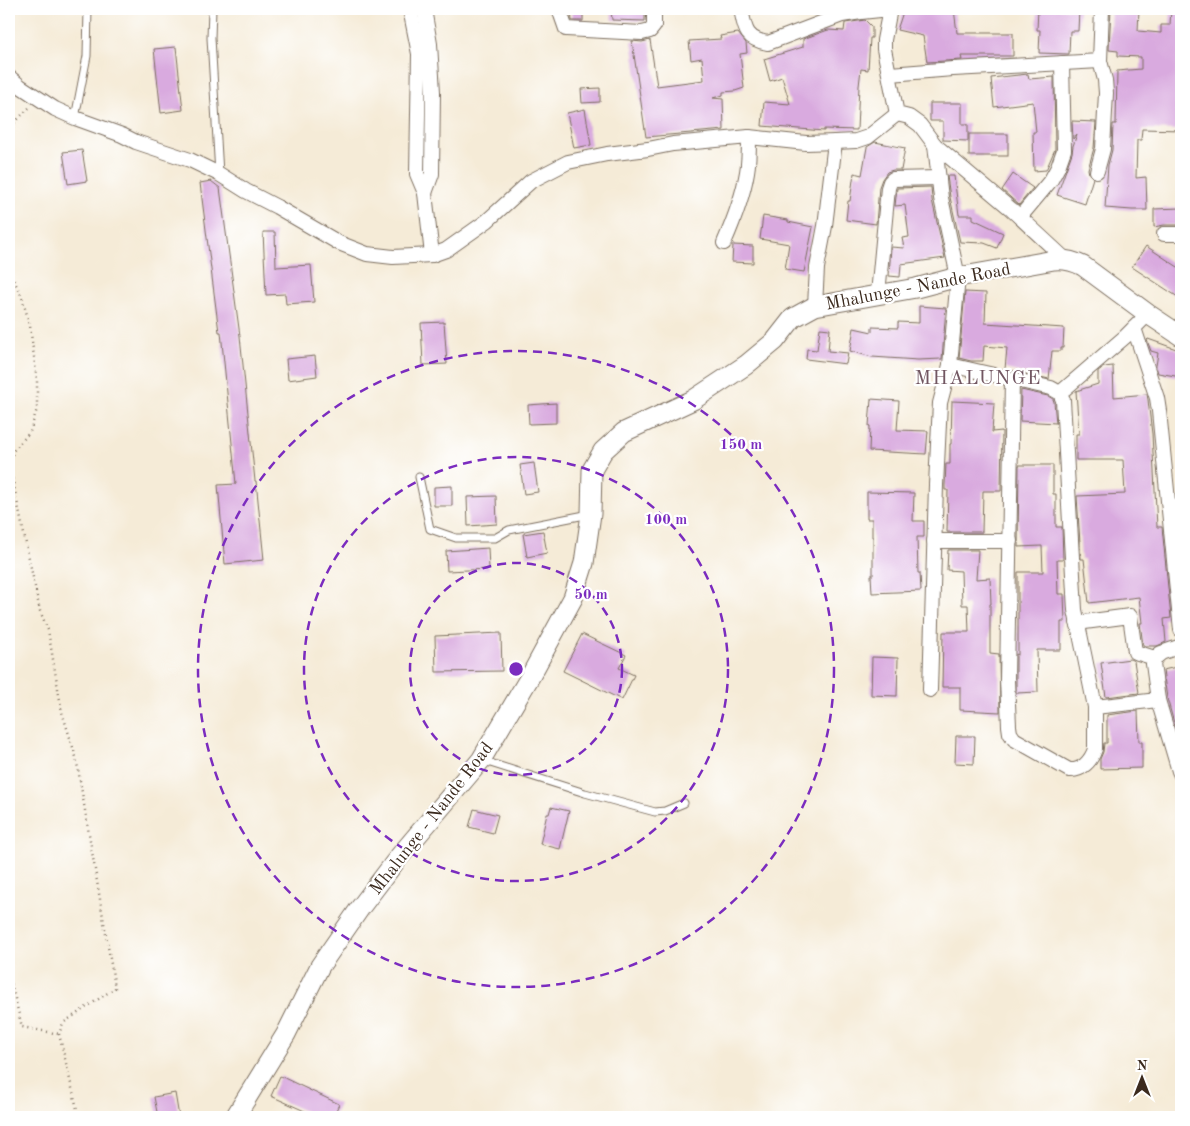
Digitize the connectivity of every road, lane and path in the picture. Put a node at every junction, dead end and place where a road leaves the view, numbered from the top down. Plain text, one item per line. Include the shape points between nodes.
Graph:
1 (88, 9) edge
2 (212, 9) edge
3 (410, 9) edge
4 (424, 9) edge
5 (559, 9) edge
6 (654, 9) edge
7 (741, 9) edge
8 (1102, 9) edge
9 (844, 12) edge
10 (1100, 61) junction
11 (1062, 63) junction
12 (890, 74) junction
13 (9, 77) edge
14 (39, 98) junction
15 (897, 114) junction
16 (75, 118) junction
17 (749, 137) junction
18 (835, 142) junction
19 (935, 145) junction
20 (1097, 171) dead end
21 (219, 174) junction
22 (939, 178) junction
23 (9, 182) edge
24 (425, 193) junction
25 (1020, 217) junction
26 (1164, 234) dead end
27 (1181, 234) edge
28 (724, 243) dead end
29 (432, 255) junction
30 (1065, 259) junction
31 (9, 266) edge
32 (958, 277) junction
33 (878, 294) junction
34 (815, 306) junction
35 (1148, 314) junction
36 (1134, 328) junction
37 (1181, 336) edge
38 (950, 365) junction
39 (1012, 379) junction
40 (1060, 393) junction
41 (418, 477) dead end
42 (591, 514) junction
43 (934, 541) junction
44 (1010, 541) junction
45 (1077, 623) junction
46 (1181, 630) edge
47 (1181, 646) edge
48 (1155, 658) junction
49 (930, 690) dead end
50 (1158, 700) junction
51 (1095, 707) junction
52 (481, 760) junction
53 (1181, 775) edge
54 (684, 803) dead end
55 (9, 974) edge
56 (58, 1034) junction
57 (78, 1117) edge
58 (235, 1117) edge

1 - 16 lane via 87,56
2 - 21 lane
3 - 24 street via 418,54 417,174
4 - 24 street via 433,92 432,174
5 - 6 street via 566,30 642,33 654,26
7 - 9 street via 748,35 768,43
8 - 10 street
9 - 12 street via 890,9 884,49
10 - 11 street
10 - 20 street via 1106,93 1103,149
11 - 12 street
11 - 25 street via 1064,150 1051,180
12 - 15 street
13 - 14 street
14 - 16 street
14 - 23 path via 14,124 9,140
15 - 18 street via 868,137
15 - 19 street via 920,125
16 - 21 street via 190,160
17 - 18 street via 806,143
17 - 28 street via 742,195
17 - 29 street via 673,144 568,162 531,181 487,221 446,250
18 - 34 street via 817,268
19 - 22 street
19 - 25 street
21 - 29 street via 339,243 368,254 393,257
22 - 32 street
22 - 33 street via 894,179 890,182
24 - 29 street
25 - 30 street
26 - 27 street
30 - 32 main road, Mhalunge - Nande Road
30 - 35 main road via 1083,266
31 - 56 path via 30,326 37,380 37,409 30,432 13,451 10,467 40,611 48,630 62,712 76,756 115,988 63,1023
32 - 33 main road, Mhalunge - Nande Road
32 - 38 street
33 - 34 main road, Mhalunge - Nande Road
34 - 42 main road, Mhalunge - Nande Road via 793,318 775,340 746,365 693,400 624,432 603,451 592,470
35 - 36 street
35 - 37 main road
36 - 40 street
36 - 46 street via 1157,398
38 - 39 street
38 - 43 street via 940,402
39 - 40 street
39 - 44 street
40 - 45 street
41 - 42 lane via 430,529 456,538 495,538 509,530
42 - 52 main road, Mhalunge - Nande Road via 584,563 573,598
43 - 44 street
43 - 49 street
44 - 51 street via 1010,733 1014,739 1069,770 1076,770 1083,767 1095,749
45 - 48 street via 1130,616 1135,652
45 - 51 street
47 - 48 street
48 - 50 street
50 - 51 street
50 - 53 street
52 - 54 lane via 655,812
52 - 58 main road, Mhalunge - Nande Road via 398,858 320,966 286,1034
55 - 56 path via 22,1027
56 - 57 path

